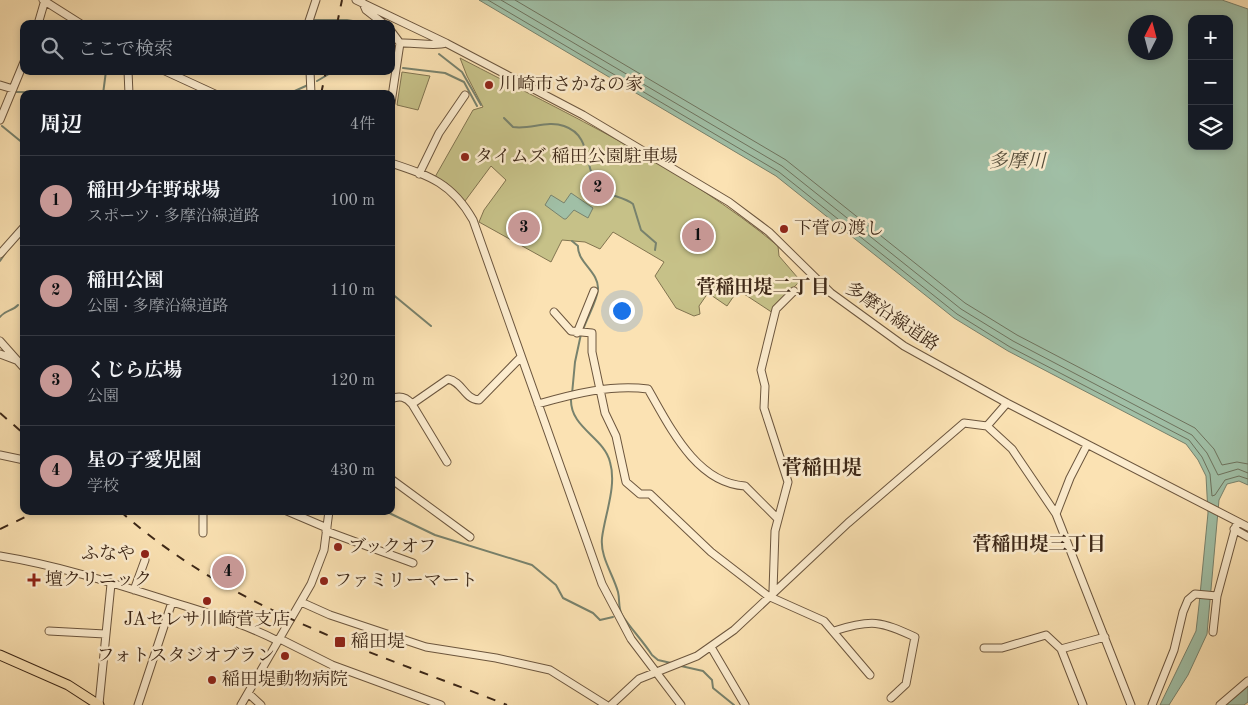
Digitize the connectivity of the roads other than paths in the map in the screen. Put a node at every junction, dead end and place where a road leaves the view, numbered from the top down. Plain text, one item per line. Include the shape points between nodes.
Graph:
1 (44, 0) edge
2 (316, 0) edge
3 (360, 2) edge
4 (39, 20) edge
5 (75, 20) edge
6 (309, 20) edge
7 (379, 20) edge
8 (395, 36) edge
9 (400, 43) junction
10 (446, 43) junction
11 (20, 72) edge
12 (128, 75) edge
13 (174, 75) edge
14 (310, 75) edge
15 (0, 85) edge
16 (13, 89) junction
17 (129, 90) edge
18 (206, 90) edge
19 (311, 90) edge
20 (393, 90) edge
21 (464, 95) dead end
22 (0, 120) edge
23 (395, 165) edge
24 (419, 174) junction
25 (20, 231) edge
26 (0, 239) edge
27 (9, 242) junction
28 (0, 254) edge
29 (594, 291) dead end
30 (794, 291) dead end
31 (554, 312) dead end
32 (580, 333) junction
33 (0, 341) edge
34 (0, 354) edge
35 (522, 357) junction
36 (20, 361) edge
37 (602, 391) junction
38 (395, 398) edge
39 (1007, 403) junction
40 (412, 404) junction
41 (538, 404) junction
42 (987, 426) junction
43 (1087, 445) junction
44 (0, 454) edge
45 (20, 459) edge
46 (447, 462) dead end
47 (395, 482) edge
48 (1056, 514) junction
49 (203, 515) edge
50 (295, 515) edge
51 (329, 515) edge
52 (778, 519) junction
53 (1234, 520) junction
54 (1248, 527) edge
55 (1234, 529) junction
56 (327, 530) junction
57 (203, 533) dead end
58 (470, 537) dead end
59 (1248, 537) edge
60 (0, 556) edge
61 (145, 560) dead end
62 (413, 563) dead end
63 (111, 584) junction
64 (134, 590) junction
65 (771, 594) junction
66 (1217, 596) junction
67 (172, 602) junction
68 (301, 602) junction
69 (49, 631) dead end
70 (834, 631) junction
71 (1213, 632) dead end
72 (105, 634) junction
73 (1106, 637) junction
74 (279, 640) junction
75 (711, 647) junction
76 (984, 648) dead end
77 (1061, 649) junction
78 (0, 655) edge
79 (654, 671) junction
80 (870, 674) dead end
81 (1248, 681) edge
82 (248, 693) junction
83 (892, 698) dead end
84 (99, 705) edge
85 (138, 705) edge
86 (241, 705) edge
87 (261, 705) edge
88 (441, 705) edge
89 (606, 705) edge
90 (611, 705) edge
91 (681, 705) edge
92 (745, 705) edge
93 (1083, 705) edge
94 (1130, 705) edge
95 (1152, 705) edge
96 (1220, 705) edge

1 - 4 street
1 - 5 street
2 - 6 street
3 - 7 street
3 - 10 street, 多摩沿線道路
8 - 9 street
9 - 10 street
9 - 20 street
10 - 39 street, 多摩沿線道路 via 583,115 729,202 755,220 863,319 904,346
11 - 16 street
12 - 17 street
13 - 18 street
14 - 19 street
15 - 16 street
16 - 22 street
21 - 24 street
23 - 24 street
24 - 35 street via 446,186 464,204 473,220
25 - 27 street
26 - 27 street
27 - 28 street
29 - 32 street
30 - 52 street via 776,309 761,370 765,386 764,408 788,482
31 - 32 street via 571,331
32 - 37 street via 592,333 592,352
33 - 36 street
34 - 36 street
35 - 40 street via 480,400 471,398 457,382 448,379
35 - 41 street
37 - 41 street
37 - 52 street via 628,386 648,389 694,461 730,485 745,486
37 - 65 street via 605,413 616,436 626,482 640,494 650,494 711,552
38 - 40 street via 405,398
39 - 42 street
39 - 43 street, 多摩沿線道路
40 - 46 street
41 - 79 street via 602,584 619,620
42 - 48 street via 1020,458
42 - 65 street via 964,423
43 - 48 street
43 - 53 street, 多摩沿線道路
44 - 45 street
47 - 58 street
48 - 73 street
49 - 57 street
50 - 56 street
51 - 56 street
52 - 65 street
53 - 54 street, 多摩沿線道路
53 - 55 street
55 - 59 street
55 - 66 street
56 - 62 street
56 - 68 street via 321,560
60 - 63 street
61 - 64 street
63 - 64 street
63 - 72 street
64 - 67 street
65 - 70 street via 824,620
65 - 75 street
66 - 71 street
66 - 95 street via 1195,594 1188,600 1174,650
67 - 74 street via 247,625
67 - 85 street
68 - 74 street
68 - 89 street via 426,647 550,670
69 - 72 street
70 - 80 street
70 - 83 street via 870,622 890,626 915,637 906,684
72 - 84 street
73 - 77 street
73 - 94 street
74 - 82 street
74 - 88 street via 332,664
75 - 79 street via 697,656
75 - 92 street
76 - 77 street via 1002,648 1046,635
77 - 93 street
78 - 84 main road via 68,685
79 - 90 street via 639,679
79 - 91 street
81 - 96 street
82 - 86 street
82 - 87 street

